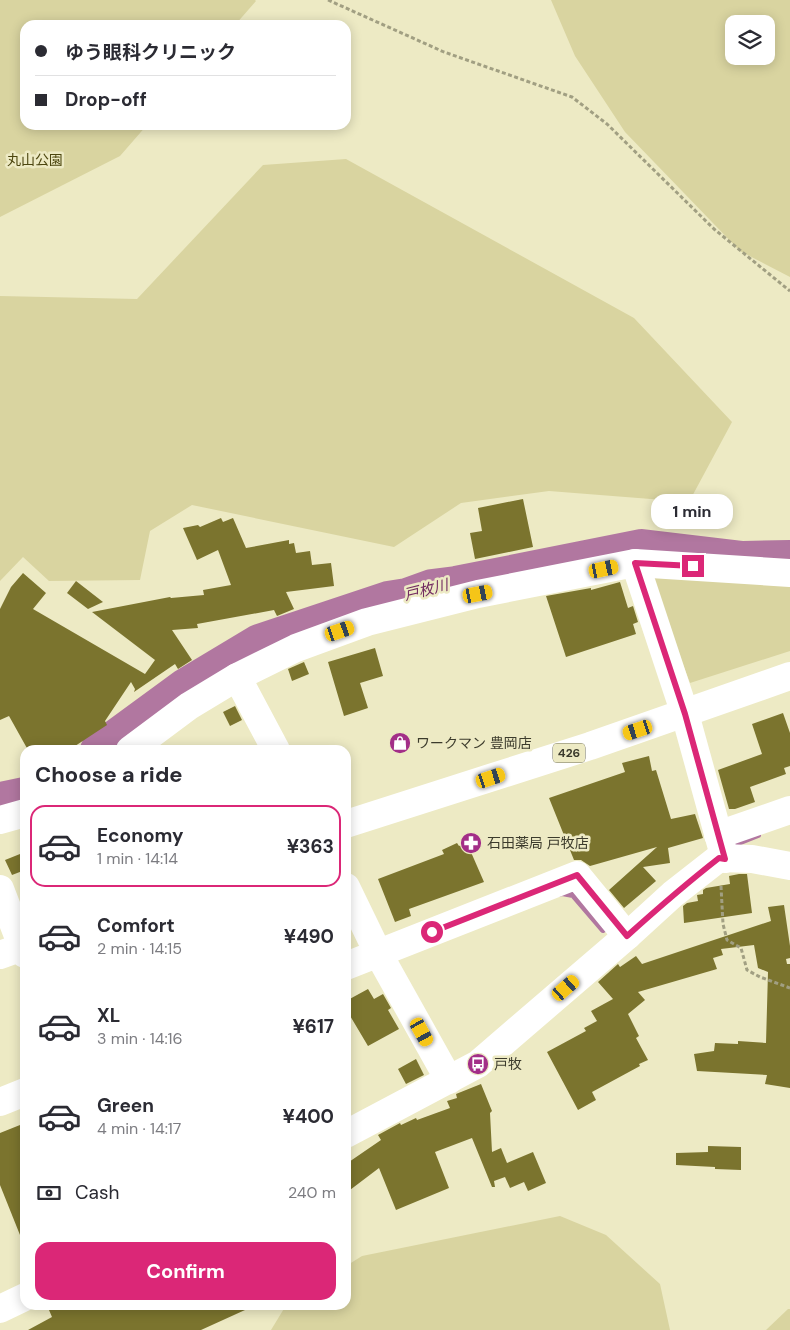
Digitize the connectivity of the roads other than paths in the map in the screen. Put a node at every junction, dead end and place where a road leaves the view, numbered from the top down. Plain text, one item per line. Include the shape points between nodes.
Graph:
1 (635, 563) junction
2 (790, 573) edge
3 (790, 676) edge
4 (237, 677) junction
5 (685, 714) junction
6 (137, 745) edge
7 (273, 745) edge
8 (790, 810) edge
9 (20, 814) edge
10 (0, 820) edge
11 (351, 822) edge
12 (721, 851) junction
13 (790, 866) edge
14 (0, 888) edge
15 (351, 897) edge
16 (627, 936) junction
17 (18, 951) edge
18 (378, 953) junction
19 (351, 964) edge
20 (449, 1080) junction
21 (20, 1094) edge
22 (0, 1102) edge
23 (351, 1131) edge
24 (20, 1299) edge
25 (0, 1309) edge

1 - 2 main road
1 - 4 main road via 478,594 367,622 296,648
1 - 5 main road
3 - 5 main road, 426
4 - 6 main road via 189,706
4 - 7 main road
5 - 11 main road, 426
5 - 12 main road
8 - 12 main road
9 - 10 main road
12 - 13 main road
12 - 16 main road
14 - 17 main road
15 - 18 main road
16 - 18 main road via 577,875
16 - 20 main road via 478,1064
18 - 19 main road
18 - 20 main road
20 - 23 main road
21 - 22 main road
24 - 25 main road

